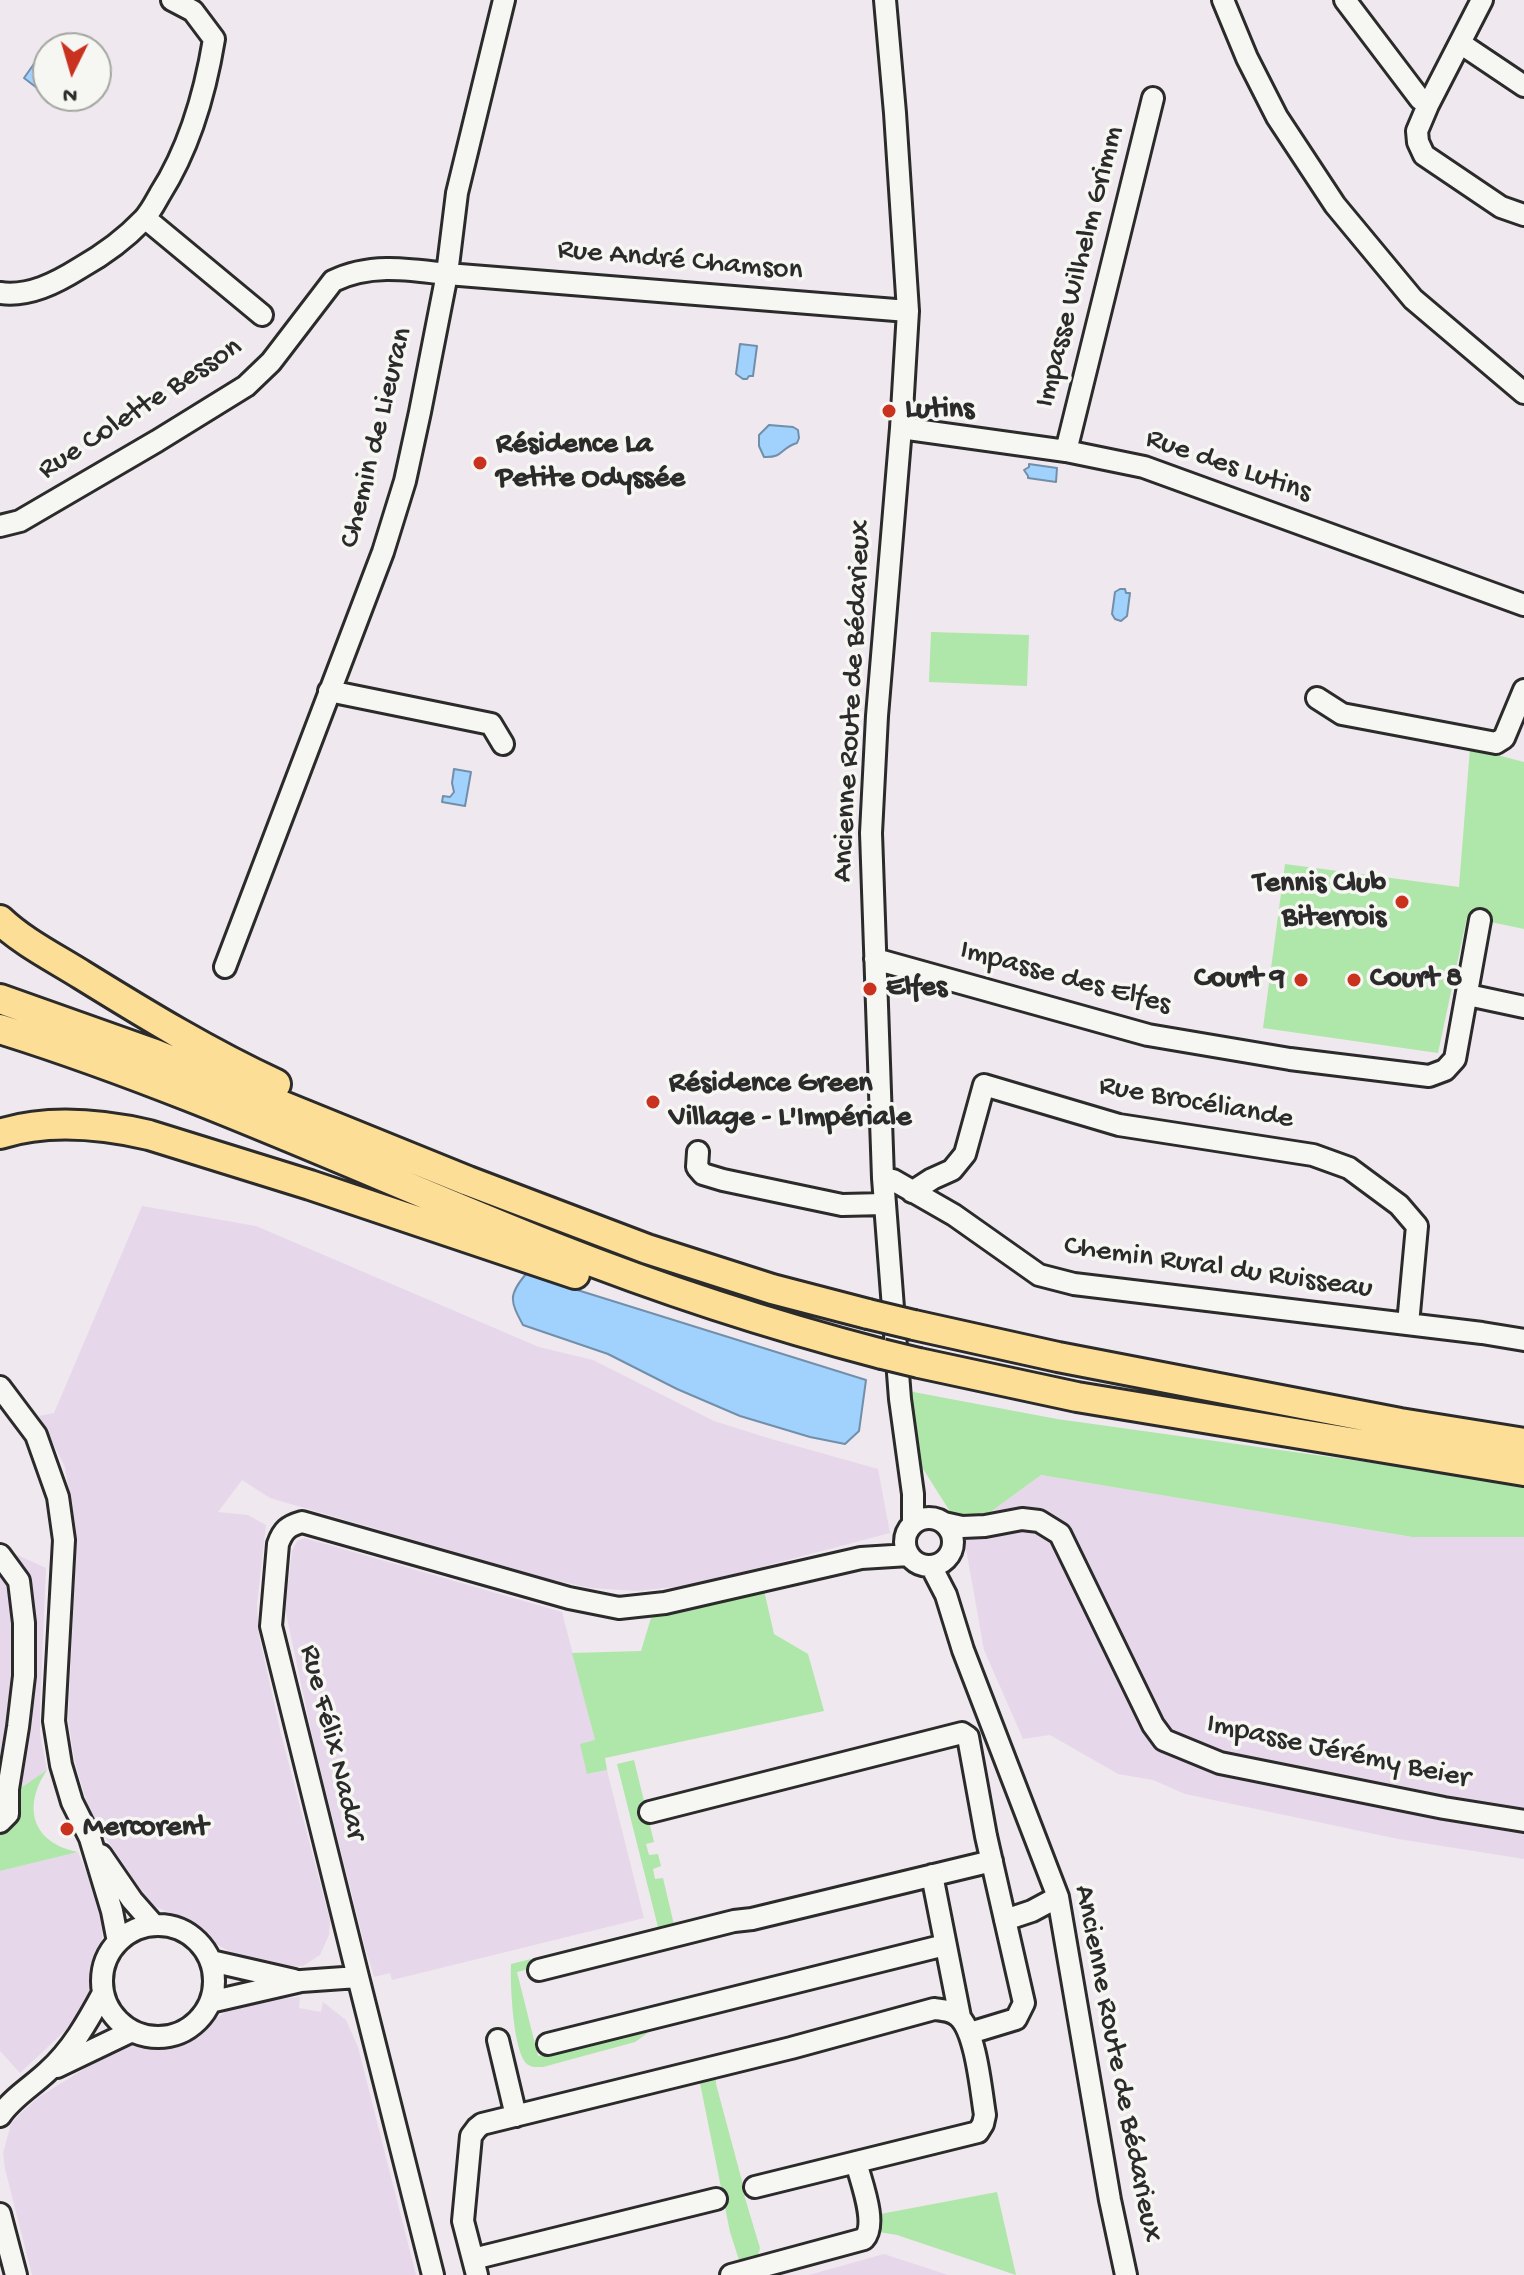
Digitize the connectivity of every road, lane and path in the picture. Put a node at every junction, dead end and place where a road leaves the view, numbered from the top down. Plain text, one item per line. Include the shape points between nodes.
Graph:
1 (172, 0) edge
2 (504, 0) edge
3 (885, 0) edge
4 (1223, 0) edge
5 (1345, 0) edge
6 (1482, 0) edge
7 (1460, 43) junction
8 (1524, 86) edge
9 (1153, 98) dead end
10 (1428, 105) junction
11 (1524, 215) edge
12 (145, 218) junction
13 (447, 274) junction
14 (0, 293) edge
15 (908, 311) junction
16 (262, 315) dead end
17 (1524, 393) edge
18 (901, 428) junction
19 (1066, 451) junction
20 (20, 521) junction
21 (0, 526) edge
22 (0, 542) edge
23 (1524, 605) edge
24 (1524, 690) edge
25 (329, 691) junction
26 (1317, 698) dead end
27 (503, 744) dead end
28 (0, 920) edge
29 (1480, 920) dead end
30 (875, 959) junction
31 (225, 967) dead end
32 (1468, 995) junction
33 (0, 999) edge
34 (1524, 1007) edge
35 (0, 1029) edge
36 (0, 1134) edge
37 (698, 1152) dead end
38 (433, 1167) junction
39 (883, 1178) junction
40 (912, 1192) junction
41 (885, 1204) junction
42 (1408, 1324) junction
43 (1524, 1340) edge
44 (848, 1346) junction
45 (0, 1387) edge
46 (1524, 1443) edge
47 (907, 1453) junction
48 (1524, 1471) edge
49 (940, 1521) junction
50 (985, 1526) junction
51 (910, 1528) junction
52 (0, 1555) edge
53 (909, 1555) junction
54 (944, 1556) junction
55 (861, 1558) junction
56 (56, 1675) junction
57 (24, 1676) junction
58 (650, 1812) dead end
59 (1524, 1821) edge
60 (0, 1822) edge
61 (90, 1838) junction
62 (992, 1861) junction
63 (932, 1875) junction
64 (1058, 1897) junction
65 (1005, 1920) junction
66 (154, 1925) junction
67 (118, 1942) junction
68 (945, 1945) junction
69 (211, 1961) junction
70 (539, 1970) dead end
71 (358, 1977) junction
72 (301, 1981) junction
73 (103, 1993) junction
74 (210, 2002) junction
75 (965, 2025) junction
76 (132, 2031) junction
77 (498, 2040) dead end
78 (548, 2044) dead end
79 (50, 2070) junction
80 (0, 2116) edge
81 (516, 2116) junction
82 (856, 2162) junction
83 (755, 2187) dead end
84 (716, 2199) dead end
85 (0, 2216) edge
86 (475, 2267) edge
87 (16, 2275) edge
88 (433, 2275) edge
89 (731, 2275) edge
90 (1126, 2275) edge

1 - 12 street via 193,11 214,39 192,129 176,170
2 - 13 street, Chemin de Lieuran via 457,193
3 - 15 street, Ancienne Route de Bédarieux
4 - 17 street via 1277,117 1335,205 1413,299
5 - 10 street
6 - 7 street
7 - 8 street
7 - 10 street
9 - 19 street, Impasse Wilhelm Grimm
10 - 11 street via 1417,131 1424,155 1501,207
12 - 14 street via 102,255 58,281 28,293
12 - 16 street
13 - 15 street, Rue André Chamson
13 - 20 street, Rue Colette Besson via 369,269 333,281 246,386
13 - 25 street, Chemin de Lieuran via 405,481
15 - 18 street, Ancienne Route de Bédarieux
18 - 19 street, Rue des Lutins
18 - 30 street, Ancienne Route de Bédarieux via 871,833
19 - 23 street, Rue des Lutins via 1144,467
20 - 21 street, Rue Colette Besson
20 - 22 street, Rue Colette Besson
24 - 26 street via 1504,738 1496,743 1342,714
25 - 27 street via 491,724
25 - 31 street, Chemin de Lieuran
28 - 38 highway via 171,1028 378,1133
29 - 32 street, Impasse des Elfes
30 - 32 street, Impasse des Elfes via 1148,1035 1429,1076 1455,1059
30 - 39 street, Ancienne Route de Bédarieux
32 - 34 street
33 - 38 highway via 155,1054
35 - 44 highway via 157,1085 642,1280
36 - 44 highway via 58,1124 149,1135 752,1332
37 - 41 street via 697,1167 713,1177 842,1205
38 - 46 highway, bridge via 686,1263 868,1314 1058,1357
39 - 40 street, Chemin Rural du Ruisseau
39 - 41 street, Ancienne Route de Bédarieux
40 - 42 street, Chemin Rural du Ruisseau via 1039,1275 1074,1284
40 - 42 street, Rue Brocéliande via 952,1170 965,1154 984,1085 1119,1125 1313,1155 1349,1168 1399,1205 1417,1226
41 - 47 street, Ancienne Route de Bédarieux
42 - 43 street, Chemin Rural du Ruisseau
44 - 48 highway, bridge via 1077,1397
45 - 56 street via 36,1435 58,1497 64,1540
47 - 49 street, Ancienne Route de Bédarieux via 920,1494
47 - 51 street, Ancienne Route de Bédarieux via 913,1494
49 - 50 street, Impasse Jérémy Beier
49 - 51 street via 924,1518
49 - 54 street via 953,1537
50 - 54 street, Impasse Jérémy Beier
50 - 59 street, Impasse Jérémy Beier via 1022,1519 1039,1521 1060,1534 1164,1740 1220,1763
51 - 53 street via 905,1543
51 - 55 street
52 - 57 street via 19,1581
53 - 54 street via 918,1564
53 - 55 street
54 - 64 street, Ancienne Route de Bédarieux via 946,1595 963,1650
55 - 71 street, Rue Félix Nadar via 665,1603 619,1608 302,1522 290,1525 278,1544 271,1626
56 - 57 street
56 - 61 street via 54,1721 61,1765
57 - 60 street via 8,1814
58 - 62 street via 962,1733 968,1737
61 - 66 street
61 - 67 street
62 - 63 street
62 - 65 street
63 - 68 street
63 - 70 street
64 - 65 street
64 - 90 street, Ancienne Route de Bédarieux
65 - 75 street via 1024,2003 1016,2019
66 - 67 street
66 - 69 street via 188,1934
67 - 73 street via 104,1966
68 - 75 street
68 - 78 street
69 - 72 street
69 - 74 street
71 - 72 street
71 - 88 street, Rue Félix Nadar
72 - 74 street
73 - 76 street via 114,2015
73 - 79 street via 86,2025
74 - 76 street via 186,2030 150,2037
75 - 81 street via 948,2010 934,2009
75 - 82 street via 985,2115 978,2132
76 - 79 street
77 - 81 street
79 - 80 street
81 - 86 street via 482,2124 471,2136 463,2221
82 - 83 street
82 - 89 street via 871,2222 869,2235
84 - 86 street
85 - 87 street

